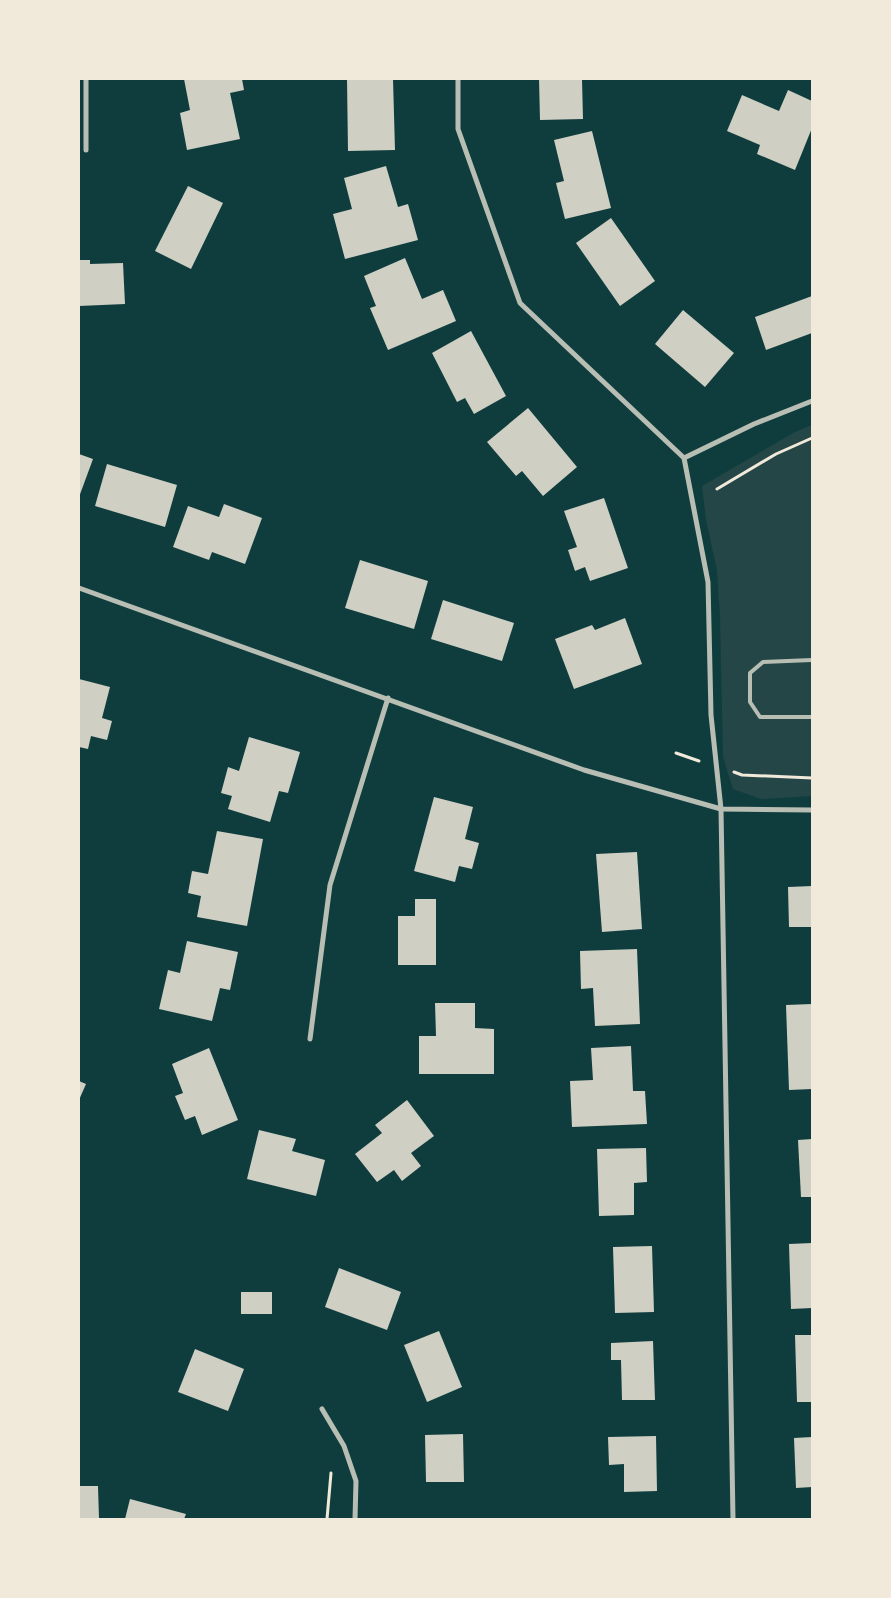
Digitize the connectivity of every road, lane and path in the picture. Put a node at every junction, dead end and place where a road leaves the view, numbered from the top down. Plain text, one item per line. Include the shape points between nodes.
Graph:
1 (86, 79) edge
2 (458, 79) edge
3 (86, 150) dead end
4 (812, 401) edge
5 (812, 438) edge
6 (684, 458) junction
7 (717, 489) dead end
8 (79, 588) edge
9 (812, 660) edge
10 (388, 698) junction
11 (812, 717) edge
12 (676, 754) dead end
13 (717, 766) junction
14 (812, 778) edge
15 (721, 809) junction
16 (812, 810) edge
17 (310, 1039) dead end
18 (322, 1409) dead end
19 (332, 1473) dead end
20 (327, 1519) edge
21 (354, 1519) edge
22 (733, 1519) edge

1 - 3 street
2 - 6 street via 458,129 520,303
4 - 6 street via 754,424
5 - 7 path via 776,454
6 - 13 street via 708,582 711,715
8 - 10 street
9 - 11 lane via 763,662 750,673 750,702 760,717
10 - 15 street via 584,770
10 - 17 street via 330,885
12 - 13 path
13 - 14 path via 742,775
13 - 15 street
15 - 16 street
15 - 22 street
18 - 21 street via 344,1446 356,1480
19 - 20 path

